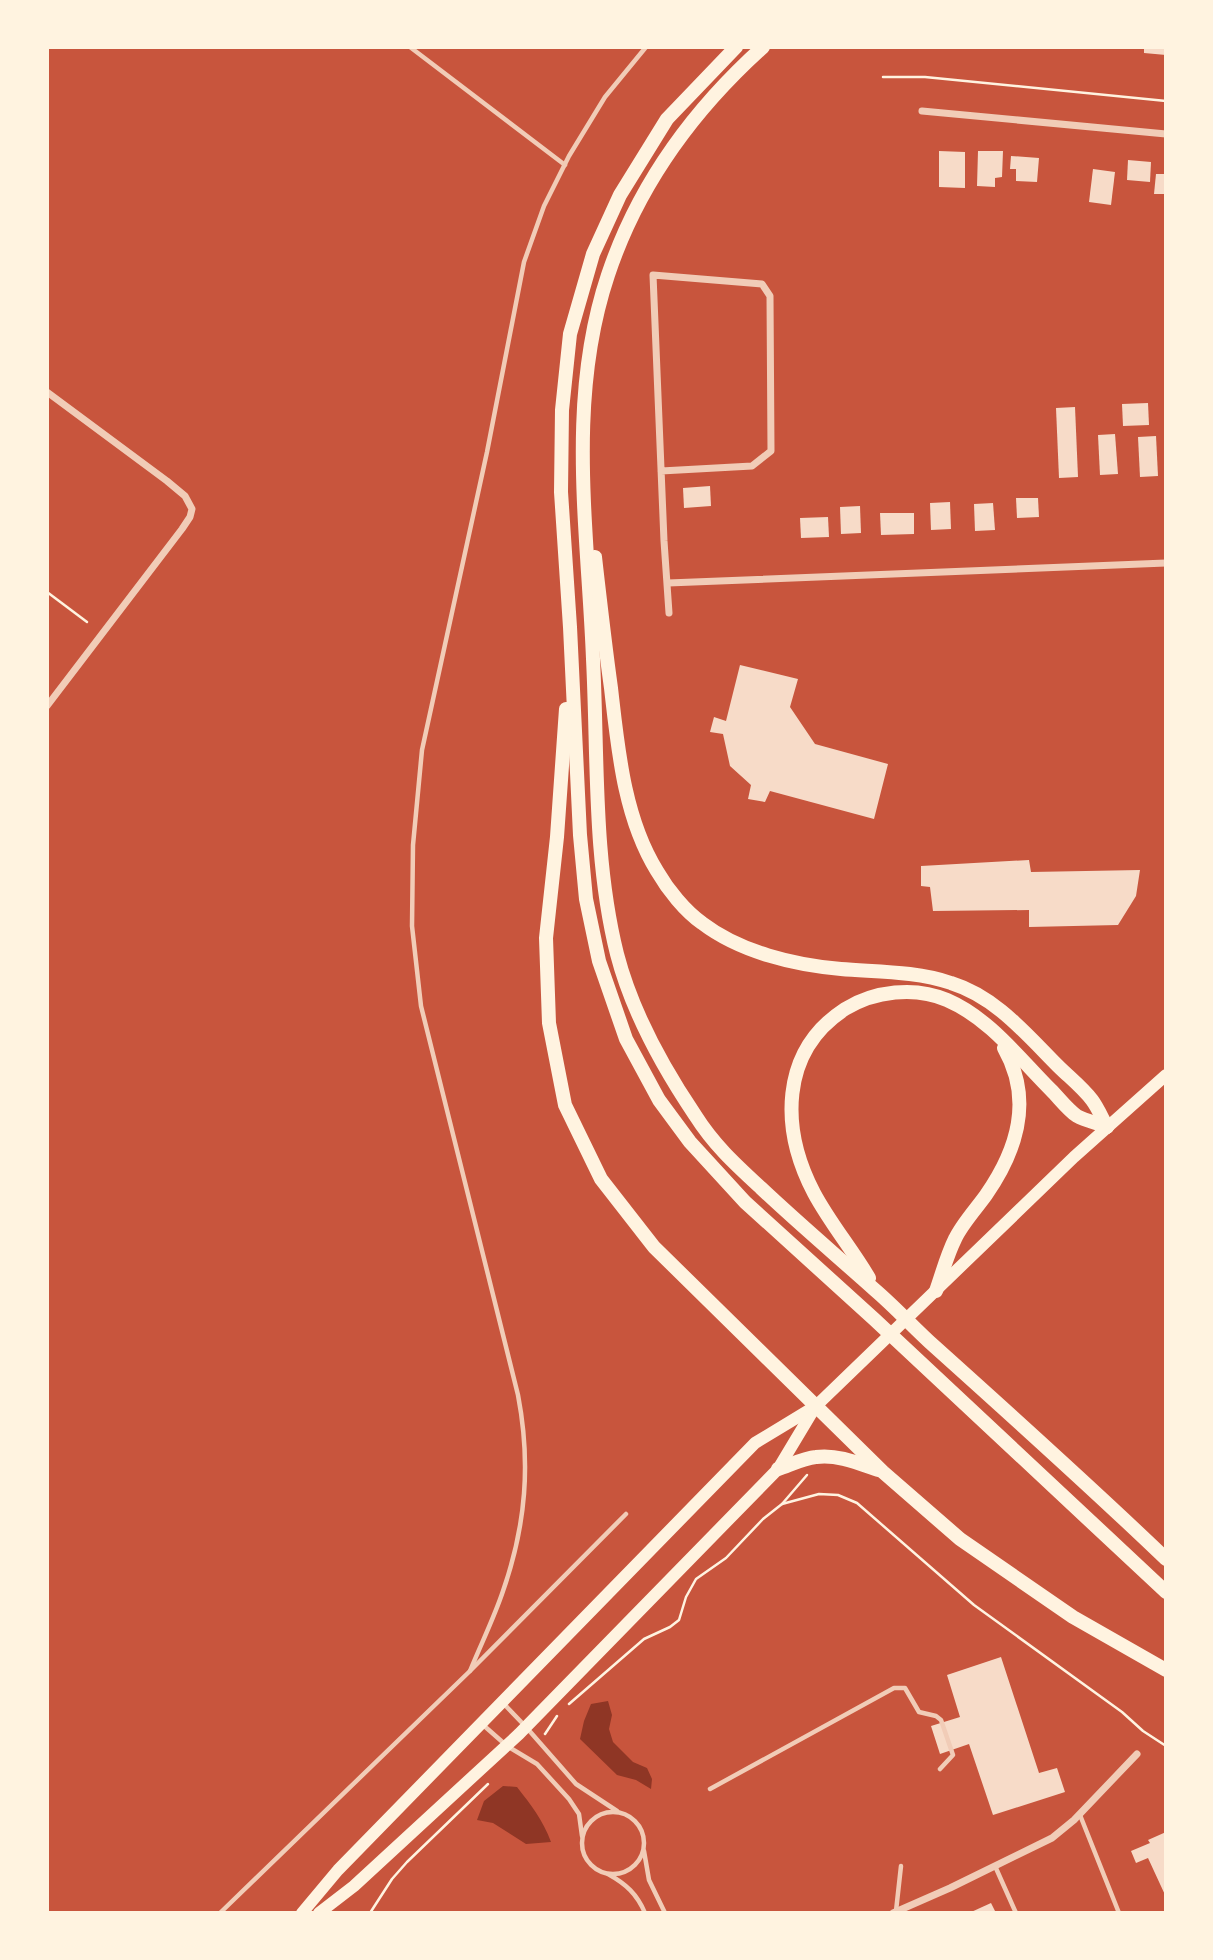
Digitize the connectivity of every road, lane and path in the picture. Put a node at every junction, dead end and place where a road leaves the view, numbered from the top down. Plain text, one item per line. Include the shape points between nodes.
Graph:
1 (410, 47) edge
2 (646, 47) edge
3 (736, 47) edge
4 (763, 47) edge
5 (883, 77) dead end
6 (1166, 101) edge
7 (922, 111) dead end
8 (1166, 134) edge
9 (565, 165) junction
10 (47, 392) edge
11 (582, 466) junction
12 (661, 471) junction
13 (1166, 563) edge
14 (668, 583) junction
15 (47, 592) edge
16 (669, 613) dead end
17 (87, 622) dead end
18 (570, 627) junction
19 (47, 706) edge
20 (988, 1027) junction
21 (1166, 1075) edge
22 (1107, 1127) junction
23 (874, 1289) junction
24 (936, 1290) junction
25 (816, 1406) junction
26 (815, 1457) junction
27 (778, 1469) junction
28 (883, 1472) junction
29 (782, 1504) junction
30 (626, 1514) dead end
31 (1166, 1559) edge
32 (1166, 1592) edge
33 (1166, 1670) edge
34 (470, 1671) junction
35 (502, 1702) junction
36 (570, 1704) dead end
37 (560, 1713) dead end
38 (481, 1723) junction
39 (526, 1727) junction
40 (539, 1741) junction
41 (507, 1746) junction
42 (1166, 1746) edge
43 (1137, 1754) dead end
44 (940, 1769) dead end
45 (494, 1777) dead end
46 (710, 1789) dead end
47 (617, 1812) junction
48 (1080, 1814) junction
49 (583, 1836) junction
50 (643, 1850) junction
51 (901, 1866) dead end
52 (995, 1867) junction
53 (608, 1874) junction
54 (894, 1912) edge
55 (220, 1913) edge
56 (302, 1913) edge
57 (319, 1913) edge
58 (370, 1913) edge
59 (645, 1913) edge
60 (665, 1913) edge
61 (1016, 1913) edge
62 (1118, 1913) edge

1 - 9 lane
2 - 9 lane via 605,97
3 - 18 main road via 667,118 620,195 593,254 570,334 562,410 561,492
4 - 11 main road via 685,130 653,176 620,243 594,328
5 - 6 path via 925,77
7 - 8 street
9 - 34 lane via 524,262 422,750 413,845 412,926 421,1006 525,1437 526,1486 519,1536 503,1591
10 - 19 street via 167,481 192,509
11 - 22 main road via 619,752 643,842 676,898 701,923 762,953 837,969 932,978 972,991 1016,1023 1092,1100
11 - 23 main road via 603,866 610,922 635,1009 717,1147
12 - 12 street via 653,275 762,284 770,296 771,451 752,466
12 - 14 street
13 - 14 street
14 - 16 street
15 - 17 path
18 - 25 main road via 546,938 549,1023 565,1105 601,1179 654,1247
18 - 32 main road via 586,899 599,961 626,1039 659,1100 745,1202
20 - 22 main road via 1076,1115
20 - 23 main road via 969,1011 925,993 876,996 833,1017 801,1059 790,1110 802,1163 814,1192
20 - 24 main road via 1005,1050 1016,1077 1019,1121 1006,1161 955,1239
21 - 22 main road
22 - 24 main road
23 - 31 main road
24 - 25 main road
25 - 27 main road
25 - 28 main road
25 - 35 main road via 755,1443
26 - 27 main road
26 - 28 main road via 849,1460
26 - 29 path via 813,1469
27 - 39 main road
28 - 33 main road via 960,1539 1073,1617
29 - 36 path via 726,1559 696,1578 679,1620 644,1639
29 - 42 path via 819,1494 857,1503 974,1605
30 - 34 lane
34 - 55 lane
35 - 38 main road
35 - 39 lane
37 - 40 path
38 - 41 lane
38 - 56 main road
39 - 40 lane
39 - 41 main road
40 - 47 lane via 576,1784
41 - 49 lane via 537,1764 569,1799 579,1814
41 - 57 main road
43 - 48 street
44 - 46 lane via 953,1755 941,1720 919,1712 905,1688 894,1688
45 - 58 path via 407,1862
47 - 49 lane via 594,1818
47 - 50 lane via 636,1822 644,1839
48 - 52 street via 1052,1838
48 - 62 lane
49 - 53 lane via 585,1857
50 - 53 lane via 632,1868
50 - 60 lane via 649,1880
51 - 54 lane
52 - 54 street
52 - 61 lane
53 - 59 lane via 626,1884

